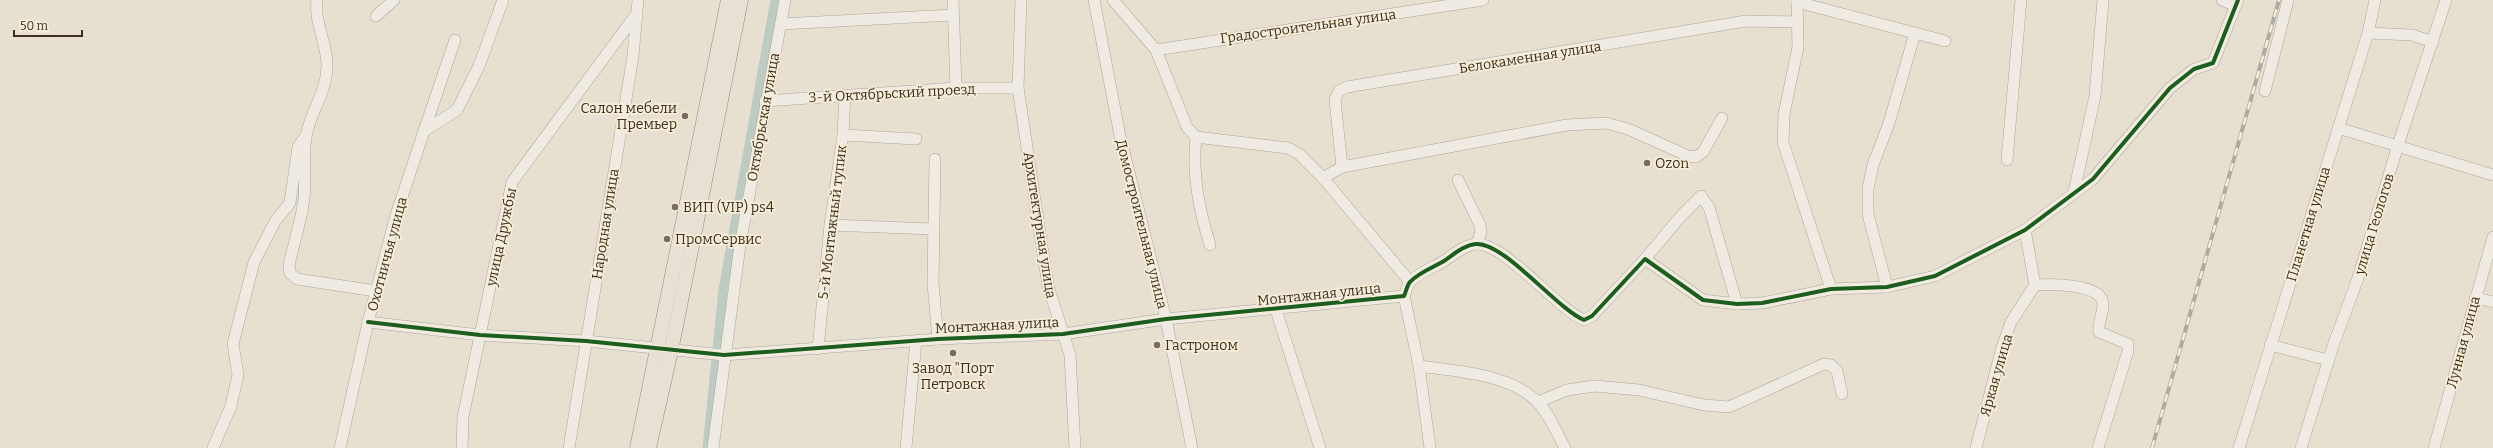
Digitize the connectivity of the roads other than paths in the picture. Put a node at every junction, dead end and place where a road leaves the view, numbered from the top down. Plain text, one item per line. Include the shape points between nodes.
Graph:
1 (317, 0) edge
2 (394, 0) edge
3 (503, 0) edge
4 (638, 0) edge
5 (728, 0) edge
6 (741, 0) edge
7 (785, 0) edge
8 (953, 0) edge
9 (1021, 0) edge
10 (1094, 0) edge
11 (1113, 0) edge
12 (1483, 0) edge
13 (2021, 0) edge
14 (2103, 0) edge
15 (2222, 0) edge
16 (2288, 0) edge
17 (2375, 0) edge
18 (2446, 0) edge
19 (1797, 1) edge
20 (2237, 3) edge
21 (952, 15) junction
22 (376, 16) dead end
23 (635, 16) junction
24 (1798, 22) junction
25 (781, 24) junction
26 (1915, 33) junction
27 (2368, 33) junction
28 (455, 40) dead end
29 (1945, 41) dead end
30 (2433, 42) junction
31 (1156, 50) junction
32 (956, 88) junction
33 (1018, 88) junction
34 (2265, 91) dead end
35 (845, 95) junction
36 (765, 101) junction
37 (1722, 118) dead end
38 (2338, 128) junction
39 (424, 131) junction
40 (306, 134) junction
41 (843, 135) junction
42 (1196, 137) junction
43 (916, 139) dead end
44 (2398, 145) junction
45 (934, 159) dead end
46 (2007, 160) dead end
47 (1342, 167) junction
48 (2493, 175) edge
49 (1323, 178) junction
50 (1458, 180) dead end
51 (2074, 192) junction
52 (830, 225) junction
53 (933, 229) junction
54 (2025, 230) junction
55 (2493, 237) edge
56 (1477, 244) junction
57 (1210, 245) dead end
58 (1645, 259) junction
59 (1410, 282) junction
60 (2035, 285) junction
61 (1887, 287) junction
62 (1831, 289) junction
63 (376, 291) junction
64 (1404, 296) junction
65 (2475, 298) junction
66 (2493, 302) edge
67 (1737, 304) junction
68 (1276, 310) junction
69 (1166, 319) junction
70 (368, 322) junction
71 (1063, 334) junction
72 (480, 335) junction
73 (938, 339) junction
74 (916, 341) junction
75 (586, 342) junction
76 (2270, 345) junction
77 (665, 349) junction
78 (818, 349) junction
79 (721, 355) junction
80 (2328, 360) junction
81 (1419, 366) junction
82 (1842, 394) dead end
83 (1538, 402) junction
84 (213, 448) edge
85 (340, 448) edge
86 (462, 448) edge
87 (569, 448) edge
88 (637, 448) edge
89 (649, 448) edge
90 (713, 448) edge
91 (906, 448) edge
92 (1075, 448) edge
93 (1192, 448) edge
94 (1320, 448) edge
95 (1430, 448) edge
96 (1565, 448) edge
97 (1976, 448) edge
98 (2098, 448) edge
99 (2239, 448) edge
100 (2301, 448) edge
101 (2434, 448) edge

1 - 40 street via 316,21 326,50 327,70 323,91 310,118
2 - 22 street
3 - 39 street via 478,66 457,110
4 - 23 street, Народная улица
5 - 77 main road
6 - 77 main road
7 - 25 street, Октябрьская улица
8 - 21 street
9 - 33 street, Архитектурная улица
10 - 69 street, Домостроительная улица via 1120,136
11 - 31 street
12 - 31 street, Градостроительная улица
13 - 46 street
14 - 51 street via 2095,96
15 - 20 street
16 - 34 street
17 - 27 street, Планетная улица
18 - 30 street, улица Геологов
19 - 24 street
19 - 26 street
20 - 51 street via 2213,63 2194,68 2170,88 2093,179
21 - 25 street
21 - 32 street
23 - 72 street, улица Дружбы via 512,182
23 - 75 street, Народная улица via 633,56
24 - 47 street, Белокаменная улица via 1746,21 1347,87 1339,91 1335,100
24 - 62 street via 1798,47 1784,114 1783,142
25 - 36 street, Октябрьская улица
26 - 29 street
26 - 61 street via 1868,188 1868,214
27 - 30 street via 2412,36
27 - 38 street, Планетная улица
28 - 39 street, Охотничья улица
30 - 44 street, улица Геологов
31 - 42 street via 1187,127
32 - 33 street, 3-й Октябрьский проезд
32 - 35 street, 3-й Октябрьский проезд
33 - 71 street, Архитектурная улица via 1048,286
35 - 36 street, 3-й Октябрьский проезд
35 - 41 street, 5-й Монтажный тупик
36 - 79 street, Октябрьская улица
37 - 47 street via 1703,152 1696,157 1688,156 1628,129 1606,123 1567,125
38 - 44 street
38 - 76 street, Планетная улица
39 - 63 street, Охотничья улица via 396,215
40 - 63 street via 304,199 289,265 290,273 297,279
40 - 84 street via 298,147 290,203 276,220 254,262 233,344 238,375 231,406
41 - 43 street
41 - 52 street, 5-й Монтажный тупик
42 - 49 street via 1288,148 1299,154
42 - 57 street via 1193,164 1199,206
44 - 48 street
44 - 80 street, улица Геологов via 2358,278
45 - 53 street
47 - 49 street
49 - 59 street
50 - 56 street via 1480,225 1481,232
51 - 54 street
52 - 53 street
52 - 78 street, 5-й Монтажный тупик
53 - 73 street via 933,283
54 - 60 street
54 - 61 street via 1935,276
55 - 65 street, Лунная улица
56 - 58 street via 1494,250 1507,259 1575,316 1584,320 1592,316
56 - 59 street via 1464,248
58 - 67 street via 1703,300
58 - 67 street via 1701,196 1709,207
59 - 64 street
60 - 97 street, Яркая улица via 2011,322
60 - 98 street via 2059,283 2095,293 2101,298 2103,305 2099,332 2128,344
61 - 62 street
62 - 67 street via 1762,303
63 - 70 street, Охотничья улица
64 - 68 street, Монтажная улица
64 - 81 street
65 - 66 street
65 - 101 street, Лунная улица
68 - 69 street, Монтажная улица
68 - 94 street
69 - 71 street, Монтажная улица
69 - 93 street, Домостроительная улица
70 - 72 street, Монтажная улица
70 - 85 street, Охотничья улица
71 - 73 street, Монтажная улица
71 - 92 street, Архитектурная улица via 1070,355
72 - 75 street, Монтажная улица
72 - 86 street, улица Дружбы via 464,417
73 - 74 street, Монтажная улица
74 - 78 street, Монтажная улица
74 - 91 street
75 - 77 street, Монтажная улица
75 - 87 street, Народная улица
76 - 80 street
76 - 99 street, Планетная улица
77 - 79 street, Монтажная улица
77 - 88 main road
77 - 89 main road
78 - 79 street, Монтажная улица
79 - 90 street, Октябрьская улица
80 - 100 street, улица Геологов
81 - 83 street via 1492,378 1518,388
81 - 95 street
82 - 83 street via 1837,371 1831,365 1824,364 1728,408 1639,390 1595,386 1567,390
83 - 96 street

